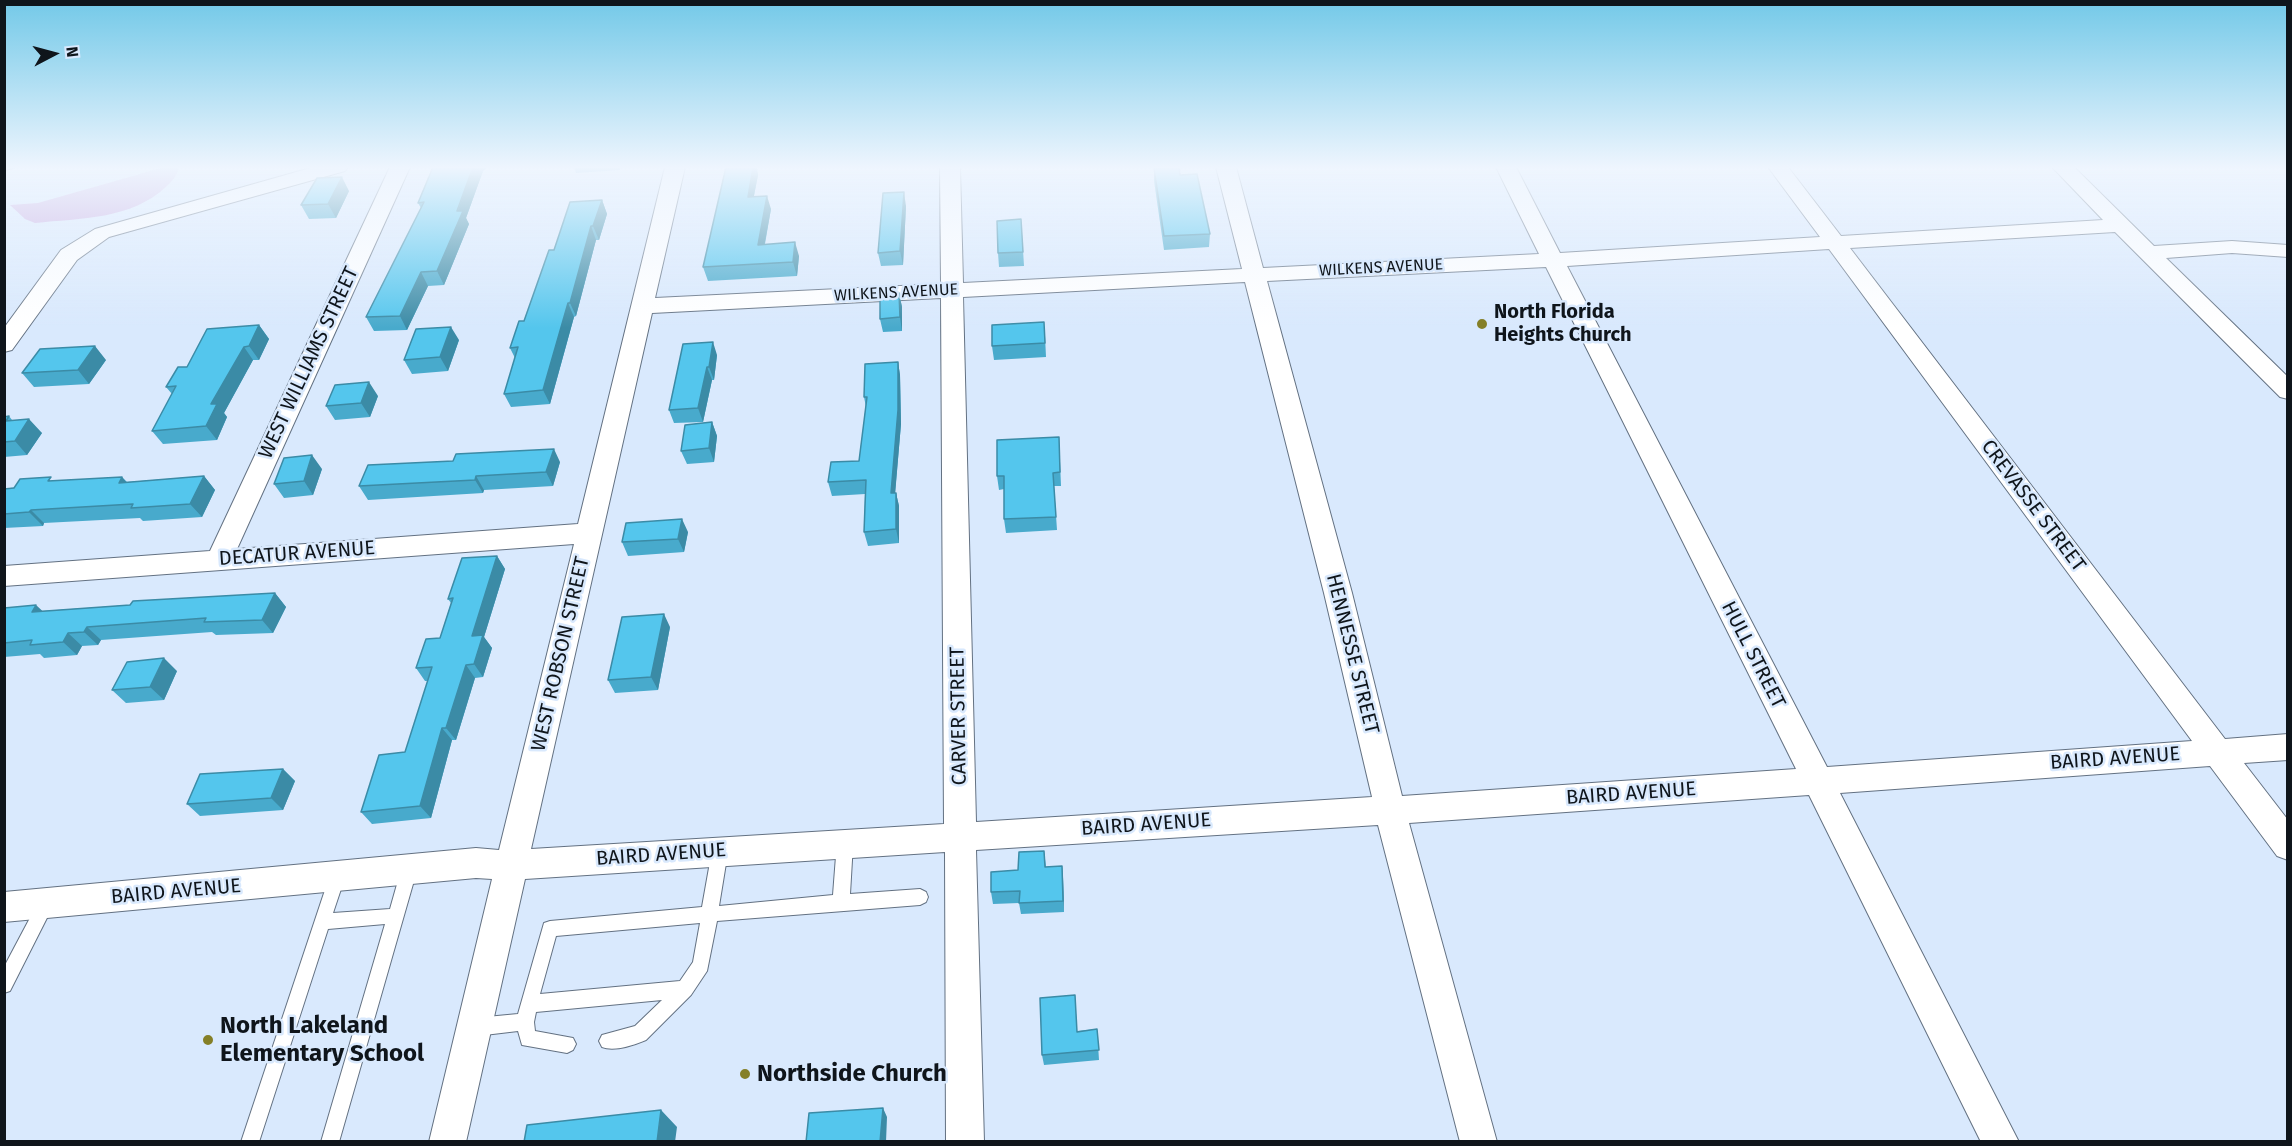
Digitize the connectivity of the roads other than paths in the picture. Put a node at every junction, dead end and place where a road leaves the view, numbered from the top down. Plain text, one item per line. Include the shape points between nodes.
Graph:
1 (142, 220) edge
2 (375, 220) edge
3 (662, 220) edge
4 (950, 220) edge
5 (1239, 220) edge
6 (1532, 220) edge
7 (1819, 220) edge
8 (2115, 220) edge
9 (2120, 225) junction
10 (1835, 242) junction
11 (2288, 251) edge
12 (2148, 253) junction
13 (1551, 260) junction
14 (1253, 275) junction
15 (951, 290) junction
16 (642, 306) junction
17 (4, 345) edge
18 (2288, 391) edge
19 (589, 533) junction
20 (219, 560) junction
21 (4, 576) edge
22 (2288, 747) edge
23 (2217, 752) junction
24 (1817, 781) junction
25 (1390, 809) junction
26 (961, 837) junction
27 (845, 843) junction
28 (2288, 846) edge
29 (720, 851) junction
30 (512, 865) junction
31 (408, 870) junction
32 (337, 877) junction
33 (920, 897) dead end
34 (841, 902) junction
35 (46, 904) junction
36 (4, 907) edge
37 (710, 913) junction
38 (393, 916) junction
39 (322, 922) junction
40 (5, 982) edge
41 (685, 989) junction
42 (529, 1004) junction
43 (525, 1022) junction
44 (474, 1027) junction
45 (608, 1041) dead end
46 (567, 1044) dead end
47 (250, 1142) edge
48 (330, 1142) edge
49 (447, 1142) edge
50 (965, 1142) edge
51 (1479, 1142) edge
52 (2001, 1142) edge

1 - 17 street via 102,233 69,255
2 - 20 street, WEST WILLIAMS STREET
3 - 16 street, WEST ROBSON STREET
4 - 15 street, CARVER STREET
5 - 14 street, HENNESSE STREET
6 - 13 street, HULL STREET
7 - 10 street, CREVASSE STREET
8 - 9 street
9 - 10 street, WILKENS AVENUE
9 - 12 street
10 - 13 street, WILKENS AVENUE
10 - 23 street, CREVASSE STREET
11 - 12 street via 2232,247
12 - 18 street
13 - 14 street, WILKENS AVENUE
13 - 24 street, HULL STREET
14 - 15 street, WILKENS AVENUE
14 - 25 street, HENNESSE STREET via 1338,592
15 - 16 street, WILKENS AVENUE
15 - 26 street, CARVER STREET
16 - 19 street, WEST ROBSON STREET
19 - 20 street, DECATUR AVENUE
19 - 30 street, WEST ROBSON STREET
20 - 21 street, DECATUR AVENUE
22 - 23 street, BAIRD AVENUE
23 - 24 street, BAIRD AVENUE
23 - 28 street, CREVASSE STREET
24 - 25 street, BAIRD AVENUE
24 - 52 street, HULL STREET
25 - 26 street, BAIRD AVENUE
25 - 51 street, HENNESSE STREET
26 - 27 street, BAIRD AVENUE
26 - 50 street, CARVER STREET
27 - 29 street, BAIRD AVENUE
27 - 34 lane
29 - 30 street, BAIRD AVENUE
29 - 37 lane
30 - 31 street, BAIRD AVENUE via 476,863
30 - 44 street, WEST ROBSON STREET
31 - 32 street, BAIRD AVENUE
31 - 38 lane
32 - 35 street, BAIRD AVENUE
32 - 39 lane
33 - 34 lane
34 - 37 lane
35 - 36 street, BAIRD AVENUE
35 - 40 lane
37 - 41 lane via 701,964
37 - 42 lane via 550,929
38 - 39 lane
38 - 48 lane
39 - 47 lane
41 - 42 lane
41 - 45 lane via 640,1034
42 - 43 lane
43 - 44 lane
43 - 46 lane via 528,1039
44 - 49 street, WEST ROBSON STREET

